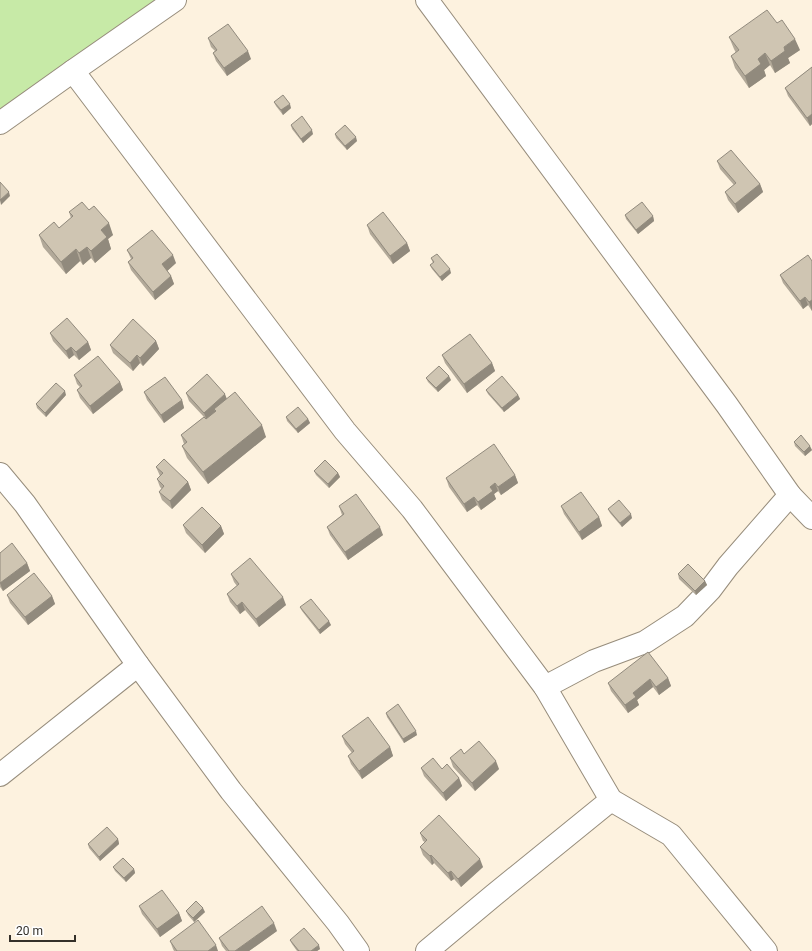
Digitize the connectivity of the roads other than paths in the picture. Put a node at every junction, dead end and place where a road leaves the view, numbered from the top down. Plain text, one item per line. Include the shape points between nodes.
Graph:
1 (175, 0) edge
2 (427, 0) edge
3 (73, 71) junction
4 (0, 123) edge
5 (0, 474) edge
6 (790, 494) junction
7 (812, 518) edge
8 (138, 665) junction
9 (545, 687) junction
10 (0, 775) edge
11 (611, 800) junction
12 (358, 951) edge
13 (427, 951) edge
14 (766, 951) edge

1 - 3 street
2 - 6 street
3 - 4 street
3 - 9 street via 345,431 412,509
5 - 8 street via 25,504
6 - 7 street
6 - 9 street via 686,616 645,642 594,661
8 - 10 street
8 - 12 street via 231,791
9 - 11 street
11 - 13 street
11 - 14 street via 671,835

